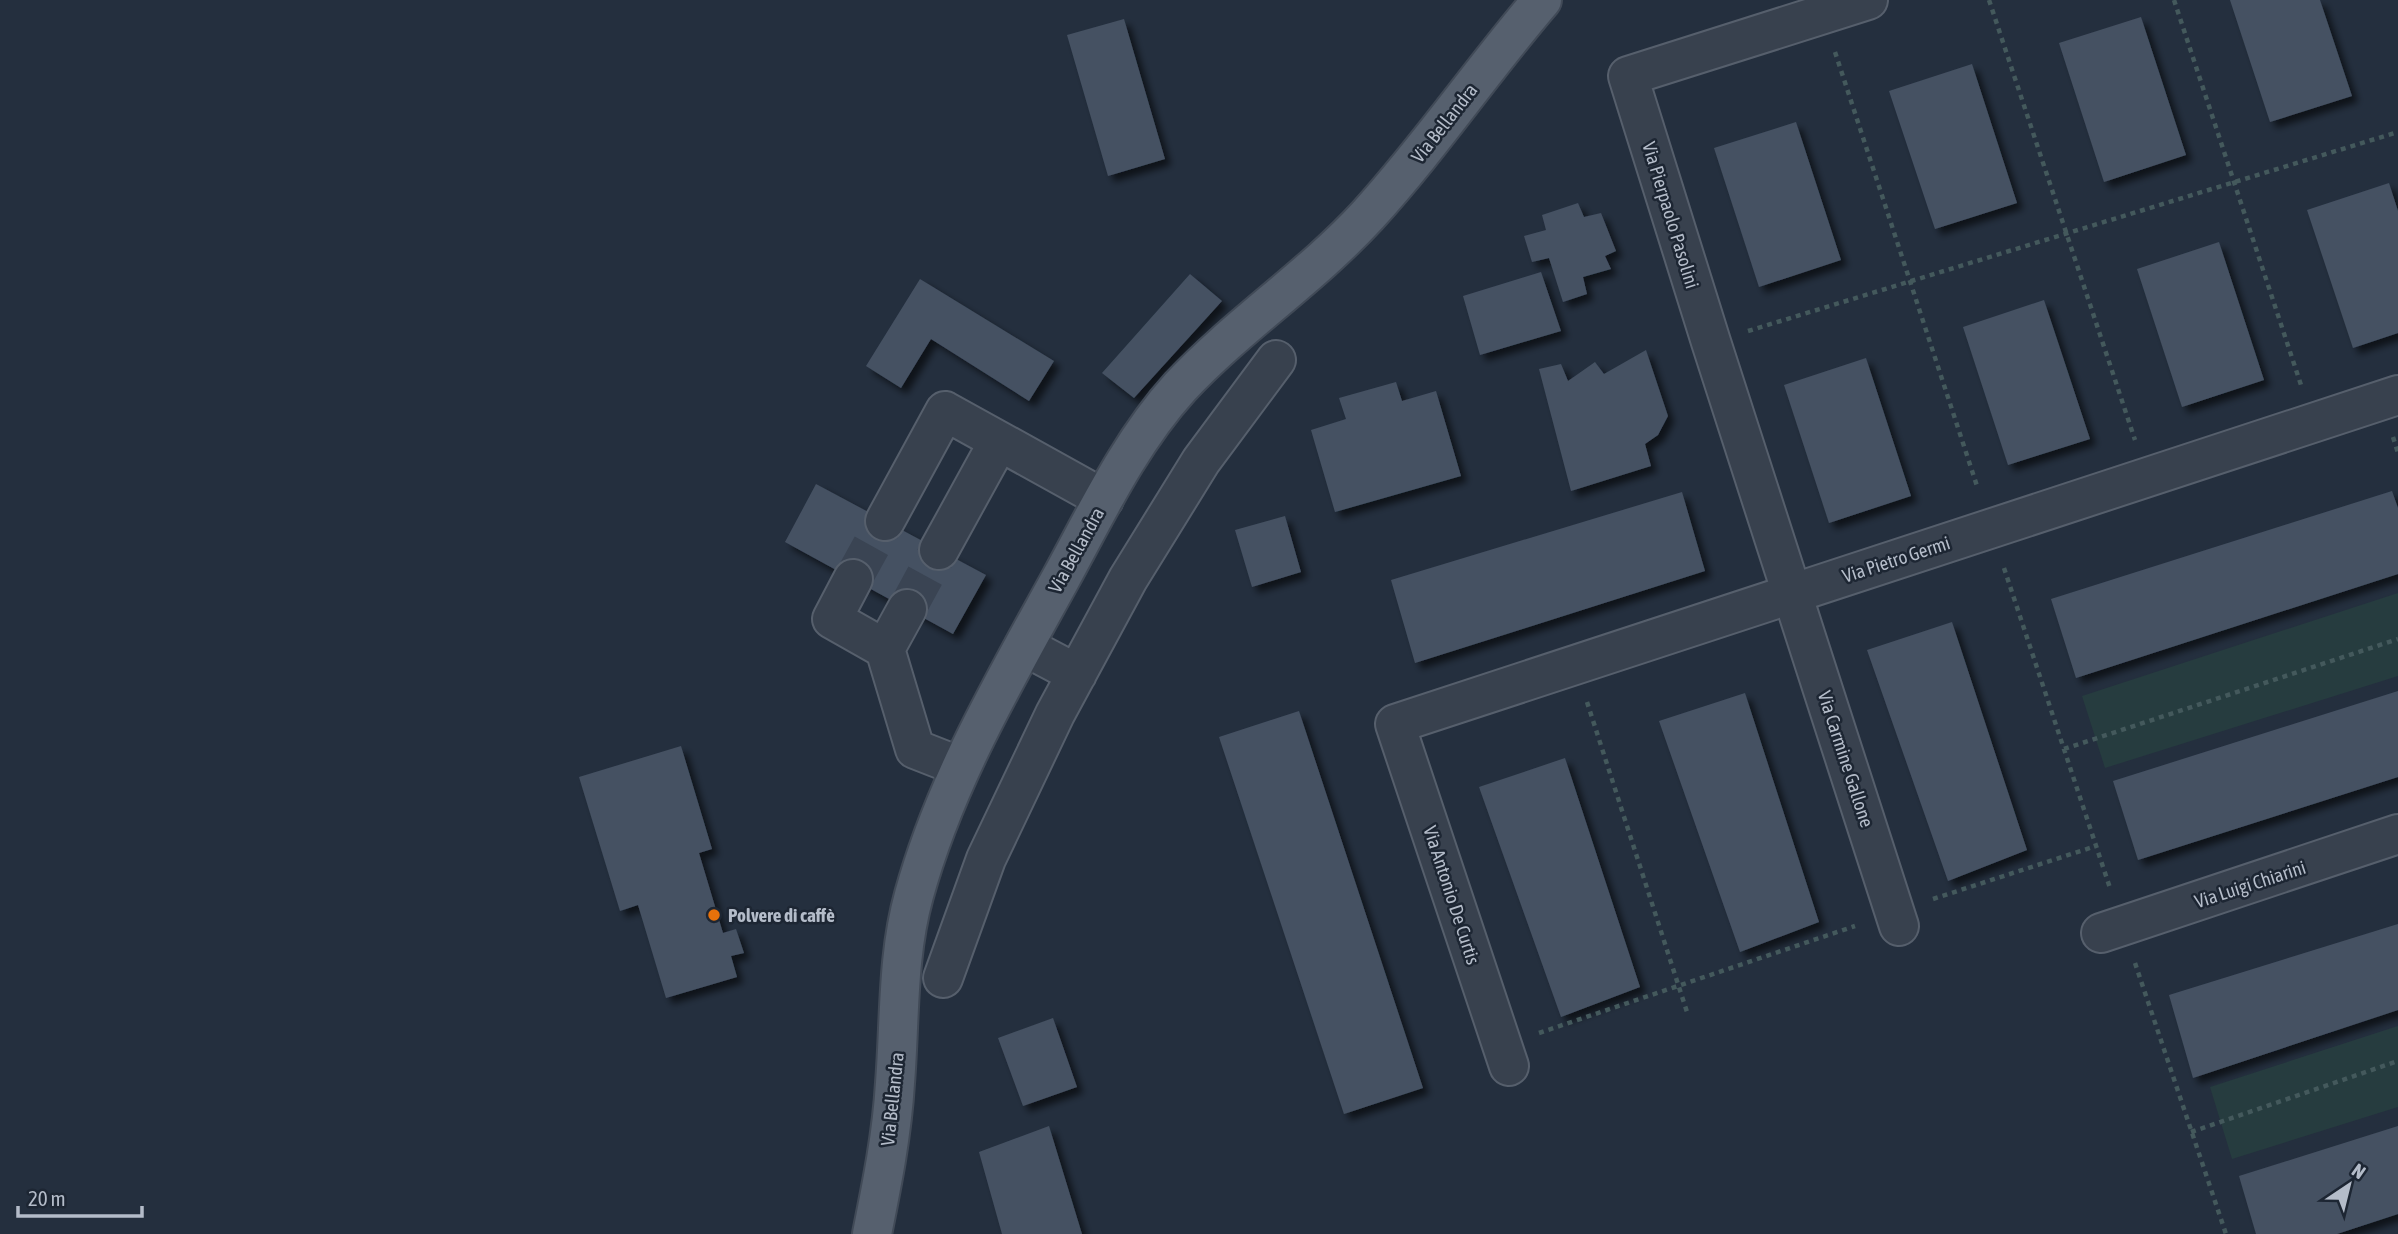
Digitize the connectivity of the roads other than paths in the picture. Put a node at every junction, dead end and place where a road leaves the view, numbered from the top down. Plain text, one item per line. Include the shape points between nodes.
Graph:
1 (1542, 0) edge
2 (1868, 0) edge
3 (1276, 360) dead end
4 (2398, 395) edge
5 (999, 441) junction
6 (1104, 499) junction
7 (885, 521) tunnel mouth
8 (939, 550) tunnel mouth
9 (853, 579) tunnel mouth
10 (1793, 593) junction
11 (907, 609) tunnel mouth
12 (1024, 646) junction
13 (885, 649) junction
14 (1077, 674) junction
15 (1395, 724) joint
16 (961, 767) junction
17 (2398, 834) edge
18 (1897, 919) road end
19 (2112, 930) road end
20 (943, 978) dead end
21 (1505, 1055) road end
22 (872, 1234) edge

1 - 6 main road, Via Bellandra via 1369,214 1313,269 1218,349 1169,400
2 - 10 street, Via Pierpaolo Pasolini via 1628,76
3 - 14 street via 1201,461 1128,579
4 - 10 street, Via Pietro Germi
5 - 6 street
5 - 7 street via 945,411
5 - 8 street
6 - 12 main road, Via Bellandra
9 - 13 street via 832,619
10 - 15 street, Via Pietro Germi
10 - 18 street, Via Carmine Gallone
11 - 13 street
12 - 14 street
12 - 16 main road, Via Bellandra
13 - 16 street via 915,749
14 - 20 street via 993,842
15 - 21 street, Via Antonio De Curtis
16 - 22 main road, Via Bellandra via 912,900 900,983 892,1118
17 - 19 street, Via Luigi Chiarini

